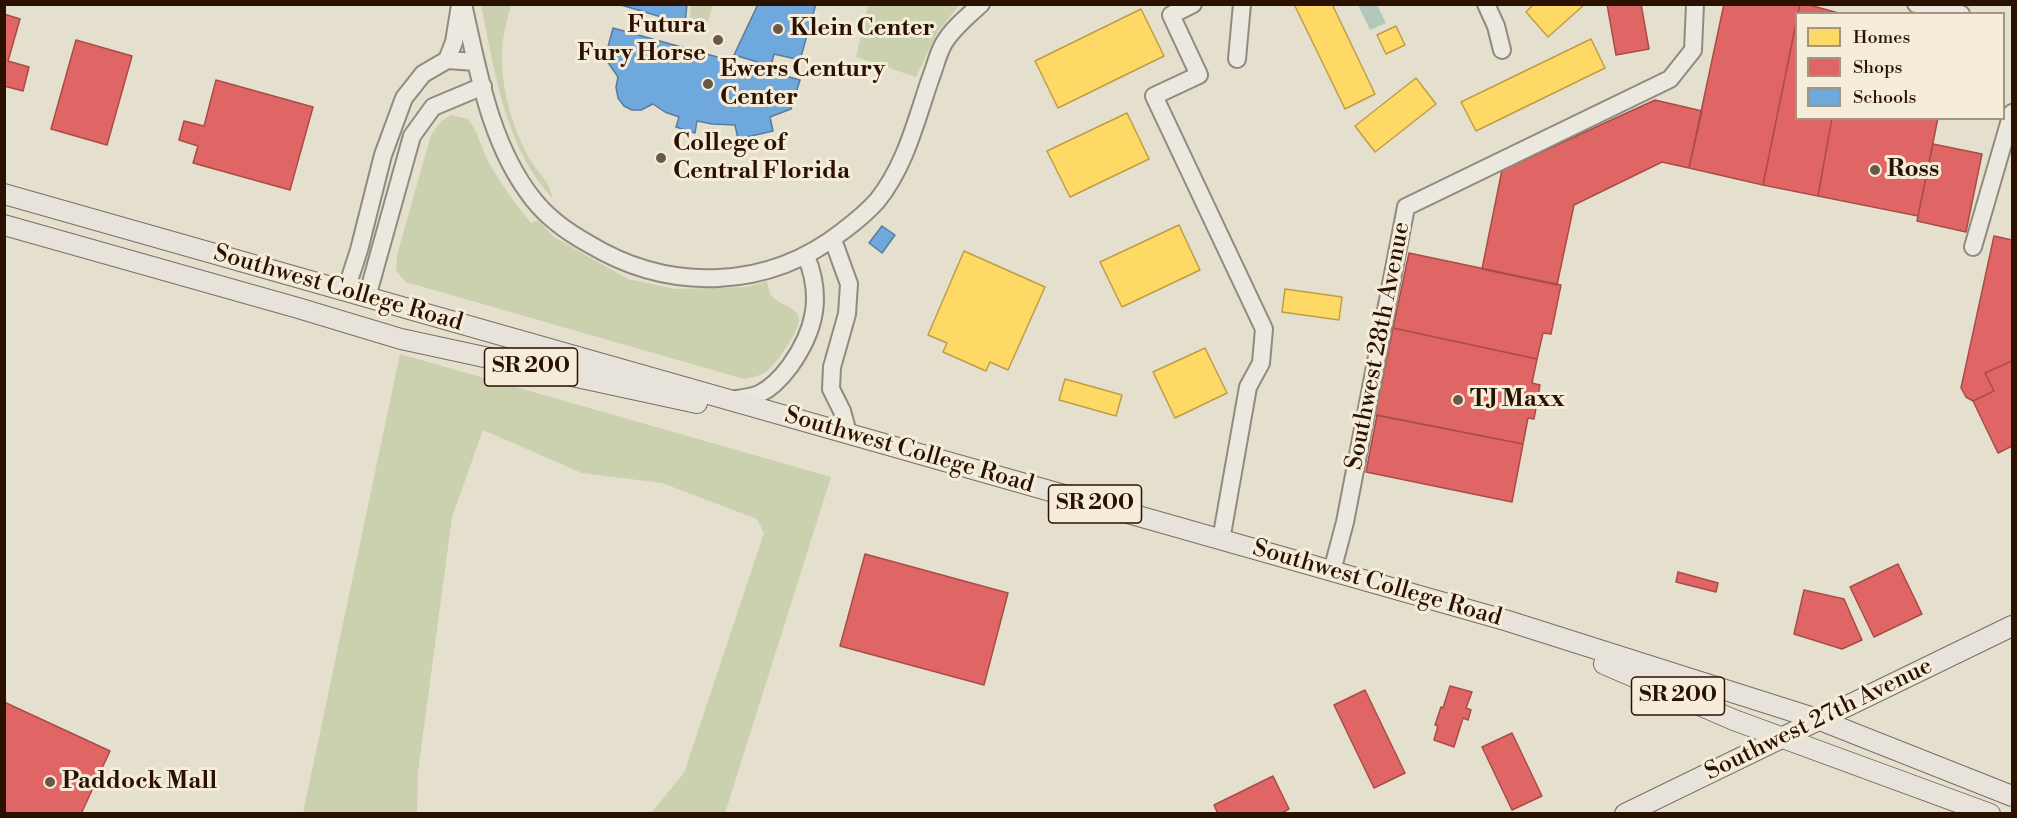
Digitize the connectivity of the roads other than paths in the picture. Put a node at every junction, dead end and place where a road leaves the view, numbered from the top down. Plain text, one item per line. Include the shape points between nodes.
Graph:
1 (461, 4) edge
2 (981, 4) edge
3 (1193, 4) edge
4 (1242, 4) edge
5 (1486, 4) edge
6 (1695, 4) edge
7 (1916, 4) edge
8 (1952, 12) edge
9 (1502, 50) dead end
10 (1237, 58) dead end
11 (447, 60) junction
12 (476, 62) junction
13 (483, 87) junction
14 (2010, 111) edge
15 (394, 126) junction
16 (412, 136) junction
17 (4, 194) edge
18 (4, 225) edge
19 (833, 240) junction
20 (1973, 247) dead end
21 (806, 256) junction
22 (346, 290) junction
23 (367, 297) junction
24 (731, 400) junction
25 (848, 433) junction
26 (1221, 540) junction
27 (1332, 571) junction
28 (2013, 626) edge
29 (1820, 720) junction
30 (1784, 737) junction
31 (2013, 796) edge
32 (1626, 813) edge
33 (1990, 813) edge

1 - 11 street
1 - 12 street
2 - 19 street via 944,44 901,163 877,201
3 - 26 street via 1171,15 1199,75 1154,96 1264,329 1261,363 1248,387
4 - 10 street
5 - 9 street
6 - 27 street, Southwest 28th Avenue via 1692,50 1670,79 1406,207
7 - 8 street
11 - 12 street
11 - 15 street via 423,74 404,98
12 - 13 street
13 - 16 street via 433,107
13 - 21 street via 513,169 533,200 568,232 606,254 660,273 708,280 761,273
14 - 20 street
15 - 16 street
15 - 22 street
16 - 23 street
17 - 22 main road, Southwest College Road / SR 200
18 - 30 main road, Southwest College Road / SR 200 via 400,339 727,409 1573,650 1734,720
19 - 21 street
19 - 25 street via 849,284 847,314 832,367 831,389
21 - 24 street via 814,275 815,292 813,321 801,350 776,382 759,394
22 - 23 main road, Southwest College Road / SR 200
23 - 24 main road, Southwest College Road / SR 200
24 - 25 main road, Southwest College Road / SR 200
25 - 26 main road, Southwest College Road / SR 200
26 - 27 main road, Southwest College Road / SR 200
27 - 29 main road, Southwest College Road / SR 200 via 1508,621
28 - 29 main road, Southwest 27th Avenue
29 - 30 main road, Southwest 27th Avenue
29 - 31 main road, Southwest College Road / SR 200
30 - 32 main road, Southwest 27th Avenue
30 - 33 main road, Southwest College Road / SR 200

